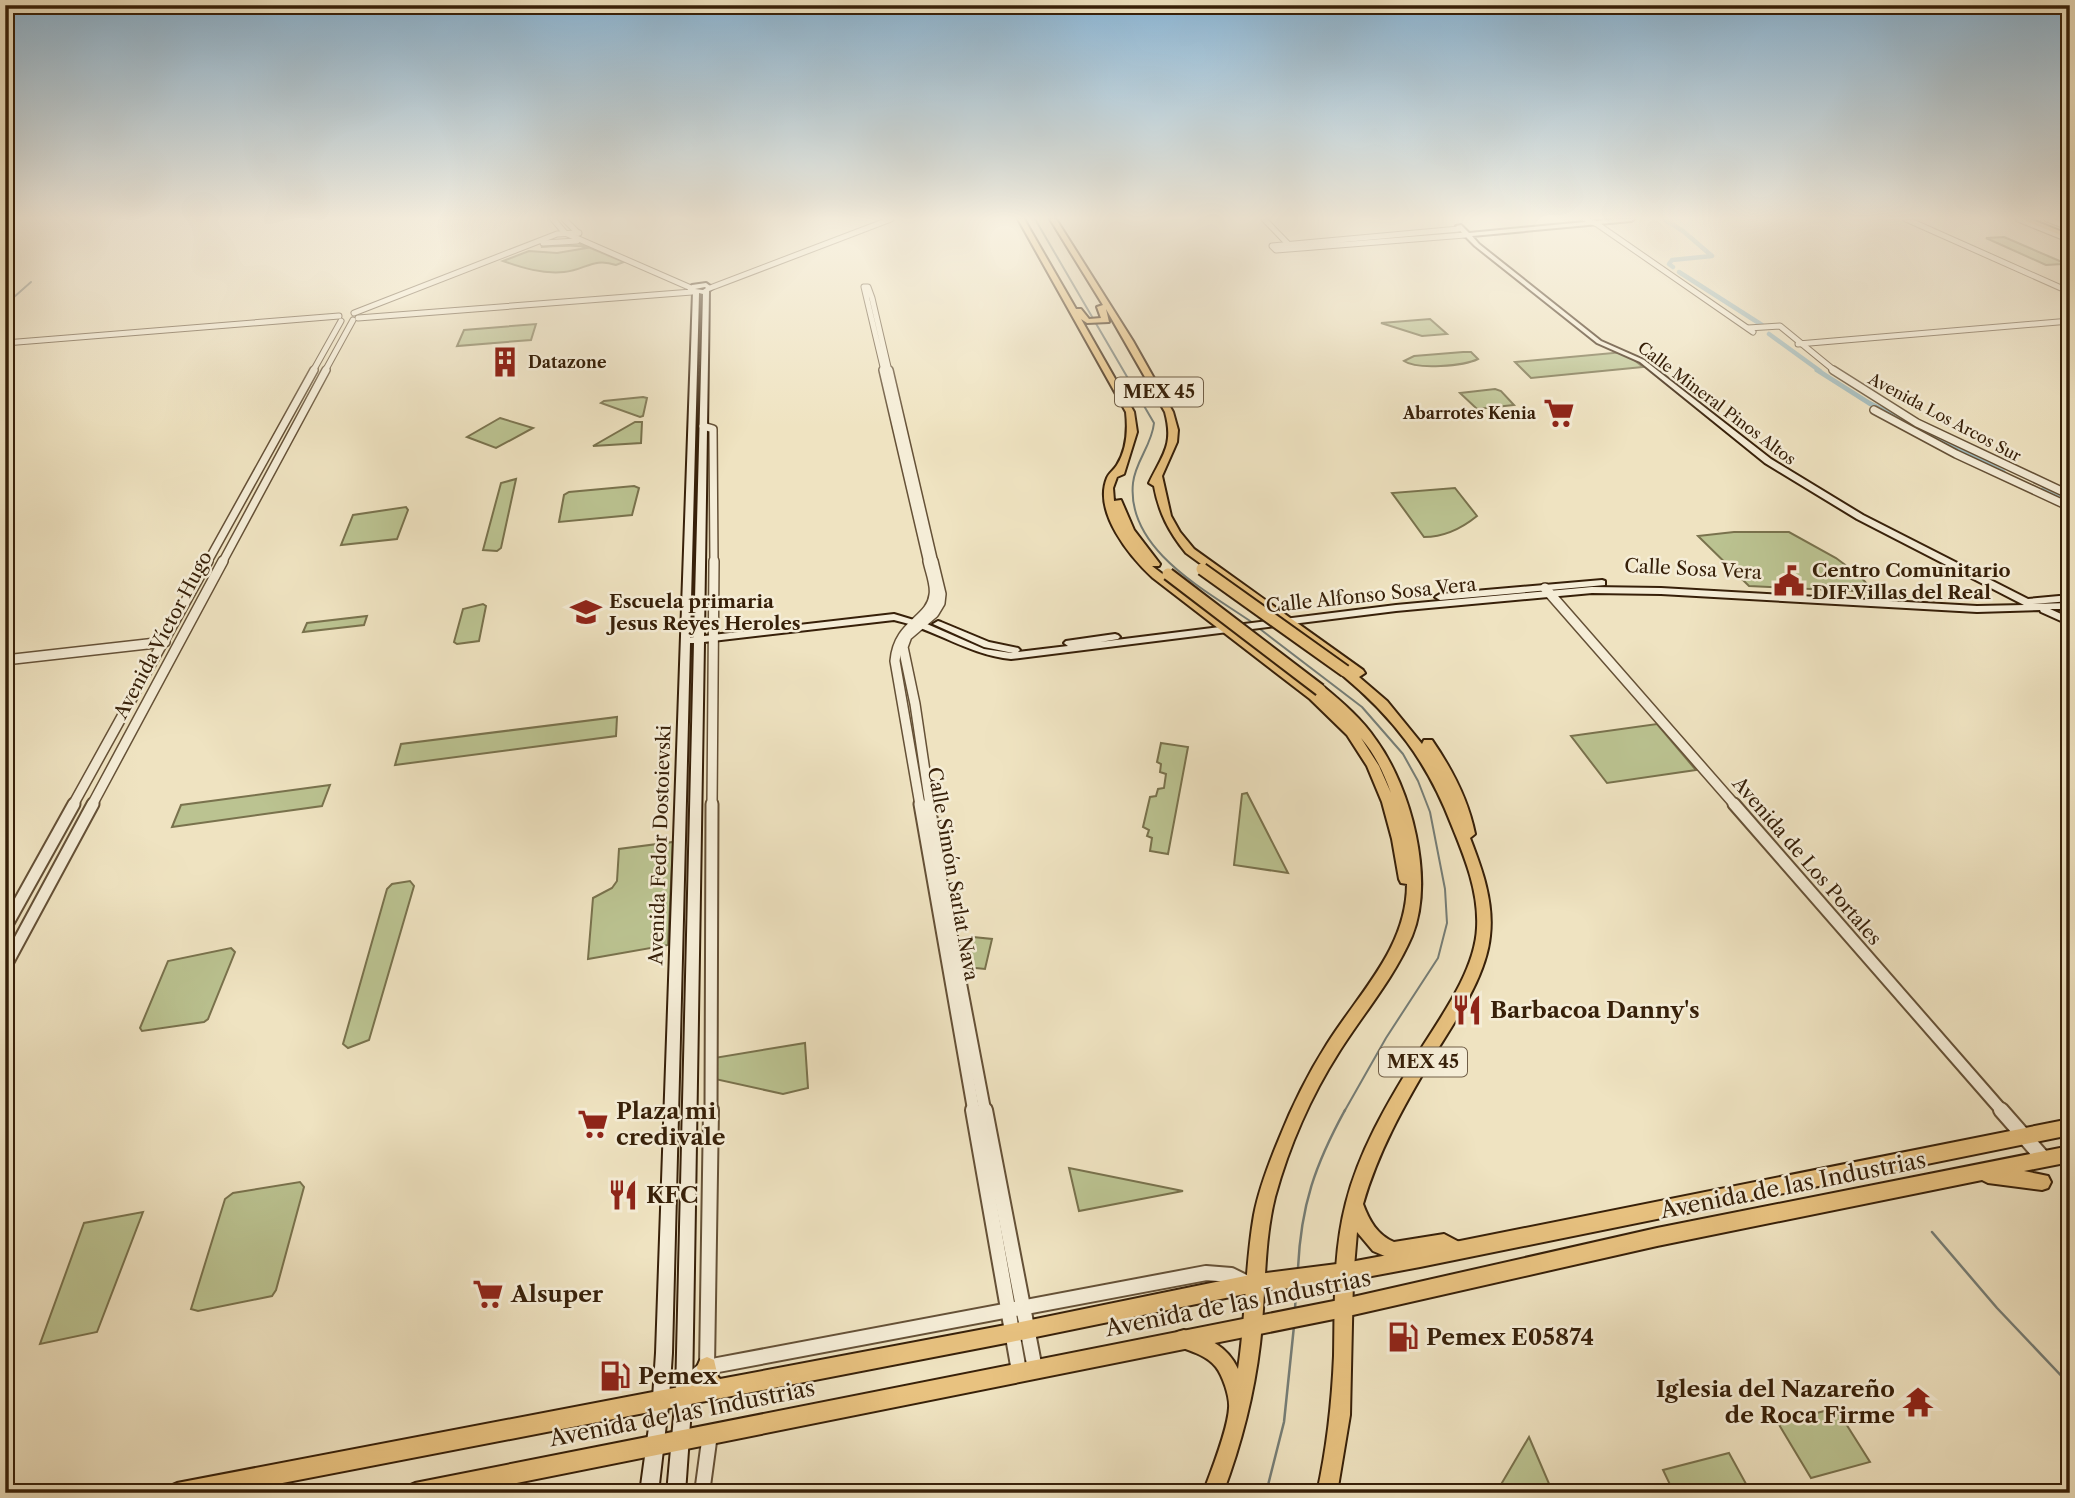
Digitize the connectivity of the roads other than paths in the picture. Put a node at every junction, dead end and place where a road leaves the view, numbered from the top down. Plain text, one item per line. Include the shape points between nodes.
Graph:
1 (425, 289) edge
2 (426, 289) edge
3 (699, 289) junction
4 (866, 289) edge
5 (1061, 289) edge
6 (1063, 289) edge
7 (1090, 289) edge
8 (1096, 289) edge
9 (1537, 289) edge
10 (1692, 289) edge
11 (357, 316) junction
12 (340, 319) junction
13 (2070, 321) edge
14 (5, 344) edge
15 (1798, 344) junction
16 (1095, 369) dead end
17 (1105, 369) junction
18 (326, 370) junction
19 (313, 371) junction
20 (1891, 409) junction
21 (703, 426) junction
22 (1121, 466) junction
23 (1157, 476) junction
24 (2070, 495) edge
25 (2070, 508) edge
26 (1202, 569) joint
27 (1168, 574) joint
28 (1548, 590) junction
29 (1440, 597) joint
30 (2070, 598) edge
31 (2026, 602) junction
32 (2070, 606) edge
33 (2040, 609) junction
34 (1334, 612) junction
35 (1284, 618) junction
36 (921, 621) junction
37 (2070, 622) edge
38 (1226, 625) junction
39 (712, 635) junction
40 (692, 638) junction
41 (179, 640) junction
42 (162, 642) junction
43 (5, 660) edge
44 (1345, 671) joint
45 (1467, 849) junction
46 (1413, 903) junction
47 (5, 928) edge
48 (5, 967) edge
49 (2070, 1127) edge
50 (2024, 1136) junction
51 (2070, 1154) edge
52 (2044, 1160) junction
53 (1978, 1173) junction
54 (2042, 1182) dead end
55 (1354, 1204) junction
56 (1457, 1250) junction
57 (1345, 1272) junction
58 (1311, 1276) joint
59 (1253, 1284) junction
60 (1024, 1307) junction
61 (1344, 1308) junction
62 (1007, 1311) junction
63 (1253, 1325) junction
64 (1020, 1331) junction
65 (1184, 1339) junction
66 (707, 1367) junction
67 (1027, 1370) junction
68 (716, 1388) junction
69 (684, 1389) junction
70 (661, 1398) junction
71 (1240, 1406) junction
72 (710, 1432) junction
73 (682, 1438) junction
74 (656, 1443) junction
75 (177, 1493) edge
76 (415, 1493) edge
77 (649, 1493) edge
78 (676, 1493) edge
79 (702, 1493) edge
80 (1213, 1493) edge
81 (1327, 1493) edge

1 - 11 street
2 - 11 street
3 - 11 street
3 - 21 main road, Avenida Fedor Dostoievski
3 - 40 main road, Avenida Fedor Dostoievski
4 - 36 street, Calle Simón Sarlat Nava via 935,593
5 - 17 main road, MEX 45
6 - 7 main road via 1083,319 1105,320
8 - 23 main road, MEX 45 via 1169,412 1173,442
9 - 31 main road, Calle Mineral Pinos Altos via 1603,342 1642,361 1797,480
10 - 15 street, Avenida Los Arcos Sur via 1751,330 1782,328
11 - 12 street
11 - 18 street, Avenida Víctor Hugo
12 - 14 street
12 - 19 street, Avenida Víctor Hugo
13 - 15 street
15 - 20 street, Avenida Los Arcos Sur
16 - 17 main road
17 - 22 main road, MEX 45 via 1133,422 1131,443
18 - 19 street
18 - 41 street, Avenida Víctor Hugo
19 - 42 street, Avenida Víctor Hugo
20 - 24 street, Avenida Los Arcos Sur
20 - 25 street, Avenida Los Arcos Sur via 1877,410 1966,460
21 - 39 street via 713,429
21 - 40 main road, Avenida Fedor Dostoievski
22 - 27 main road, MEX 45 via 1117,499 1122,516 1138,544
22 - 38 main road via 1112,475 1109,493 1124,540 1158,577
23 - 26 main road, MEX 45 via 1152,496 1161,528 1183,555
23 - 35 main road via 1163,513 1173,533 1209,566
26 - 44 main road, MEX 45, bridge
27 - 46 main road, MEX 45, bridge via 1321,690 1366,733 1400,792
28 - 29 main road, Calle Sosa Vera
28 - 31 main road, Calle Sosa Vera via 1634,583
28 - 33 main road, Calle Alfonso Sosa Vera via 1649,590
28 - 34 main road, Calle Alfonso Sosa Vera
28 - 50 street, Avenida de Los Portales
29 - 34 main road, Calle Alfonso Sosa Vera
30 - 31 main road, Calle Sosa Vera
31 - 33 main road, Calle Mineral Pinos Altos
32 - 33 main road, Calle Alfonso Sosa Vera
33 - 37 main road, Calle Mineral Pinos Altos
34 - 35 main road, Calle Alfonso Sosa Vera
35 - 38 main road, Calle Alfonso Sosa Vera, bridge
35 - 45 main road via 1379,689 1429,744 1458,796 1467,827
36 - 38 main road, Calle Alfonso Sosa Vera via 999,656
36 - 39 main road, Calle Alfonso Sosa Vera via 874,618
36 - 60 street, Calle Simón Sarlat Nava via 903,647 940,877
36 - 62 street, Calle Simón Sarlat Nava via 900,636 895,661
38 - 46 main road via 1322,703 1364,750 1390,802
39 - 40 main road, Calle Alfonso Sosa Vera
39 - 66 street
40 - 69 main road, Avenida Fedor Dostoievski
40 - 70 main road, Avenida Fedor Dostoievski
41 - 42 street
41 - 48 street, Avenida Víctor Hugo
42 - 43 street
42 - 47 street, Avenida Víctor Hugo
44 - 45 main road, MEX 45 via 1392,712 1427,758
45 - 55 main road, MEX 45 via 1483,910 1481,951 1387,1121
46 - 59 main road, MEX 45 via 1404,937 1332,1049 1287,1137 1266,1200
49 - 50 main road, Avenida de las Industrias
50 - 52 street, Avenida de Los Portales
50 - 56 main road, Avenida de las Industrias
51 - 52 main road, Avenida de las Industrias
52 - 53 main road, Avenida de las Industrias
53 - 54 main road
53 - 61 main road, Avenida de las Industrias via 1657,1237
55 - 56 main road via 1370,1237 1387,1249 1444,1242
55 - 57 main road, MEX 45
56 - 57 main road, Avenida de las Industrias
57 - 58 main road, Avenida de las Industrias
57 - 61 main road, MEX 45
58 - 59 main road, Avenida de las Industrias
59 - 60 street, Avenida de las Industrias via 1231,1275 1206,1273
59 - 63 main road, MEX 45
59 - 64 main road, Avenida de las Industrias
60 - 62 street, Avenida de las Industrias
60 - 64 street, Calle Simón Sarlat Nava
61 - 63 main road, Avenida de las Industrias
61 - 81 main road, MEX 45 via 1341,1404
62 - 64 street, Calle Simón Sarlat Nava
62 - 66 street, Avenida de las Industrias
63 - 65 main road, Avenida de las Industrias
63 - 71 main road, MEX 45
64 - 67 street, Calle Simón Sarlat Nava
64 - 68 main road, Avenida de las Industrias
65 - 67 main road, Avenida de las Industrias
65 - 71 main road via 1209,1348 1229,1366
66 - 68 main road via 709,1381
66 - 69 street, Avenida de las Industrias
67 - 72 main road, Avenida de las Industrias
68 - 69 main road, Avenida de las Industrias
69 - 70 main road, Avenida de las Industrias
69 - 73 main road, Avenida Fedor Dostoievski
70 - 74 main road, Avenida Fedor Dostoievski
70 - 75 main road, Avenida de las Industrias
71 - 80 main road, MEX 45
72 - 73 main road, Avenida de las Industrias
72 - 79 street
73 - 74 main road, Avenida de las Industrias
73 - 78 main road, Avenida Fedor Dostoievski
74 - 76 main road, Avenida de las Industrias
74 - 77 main road, Avenida Fedor Dostoievski

